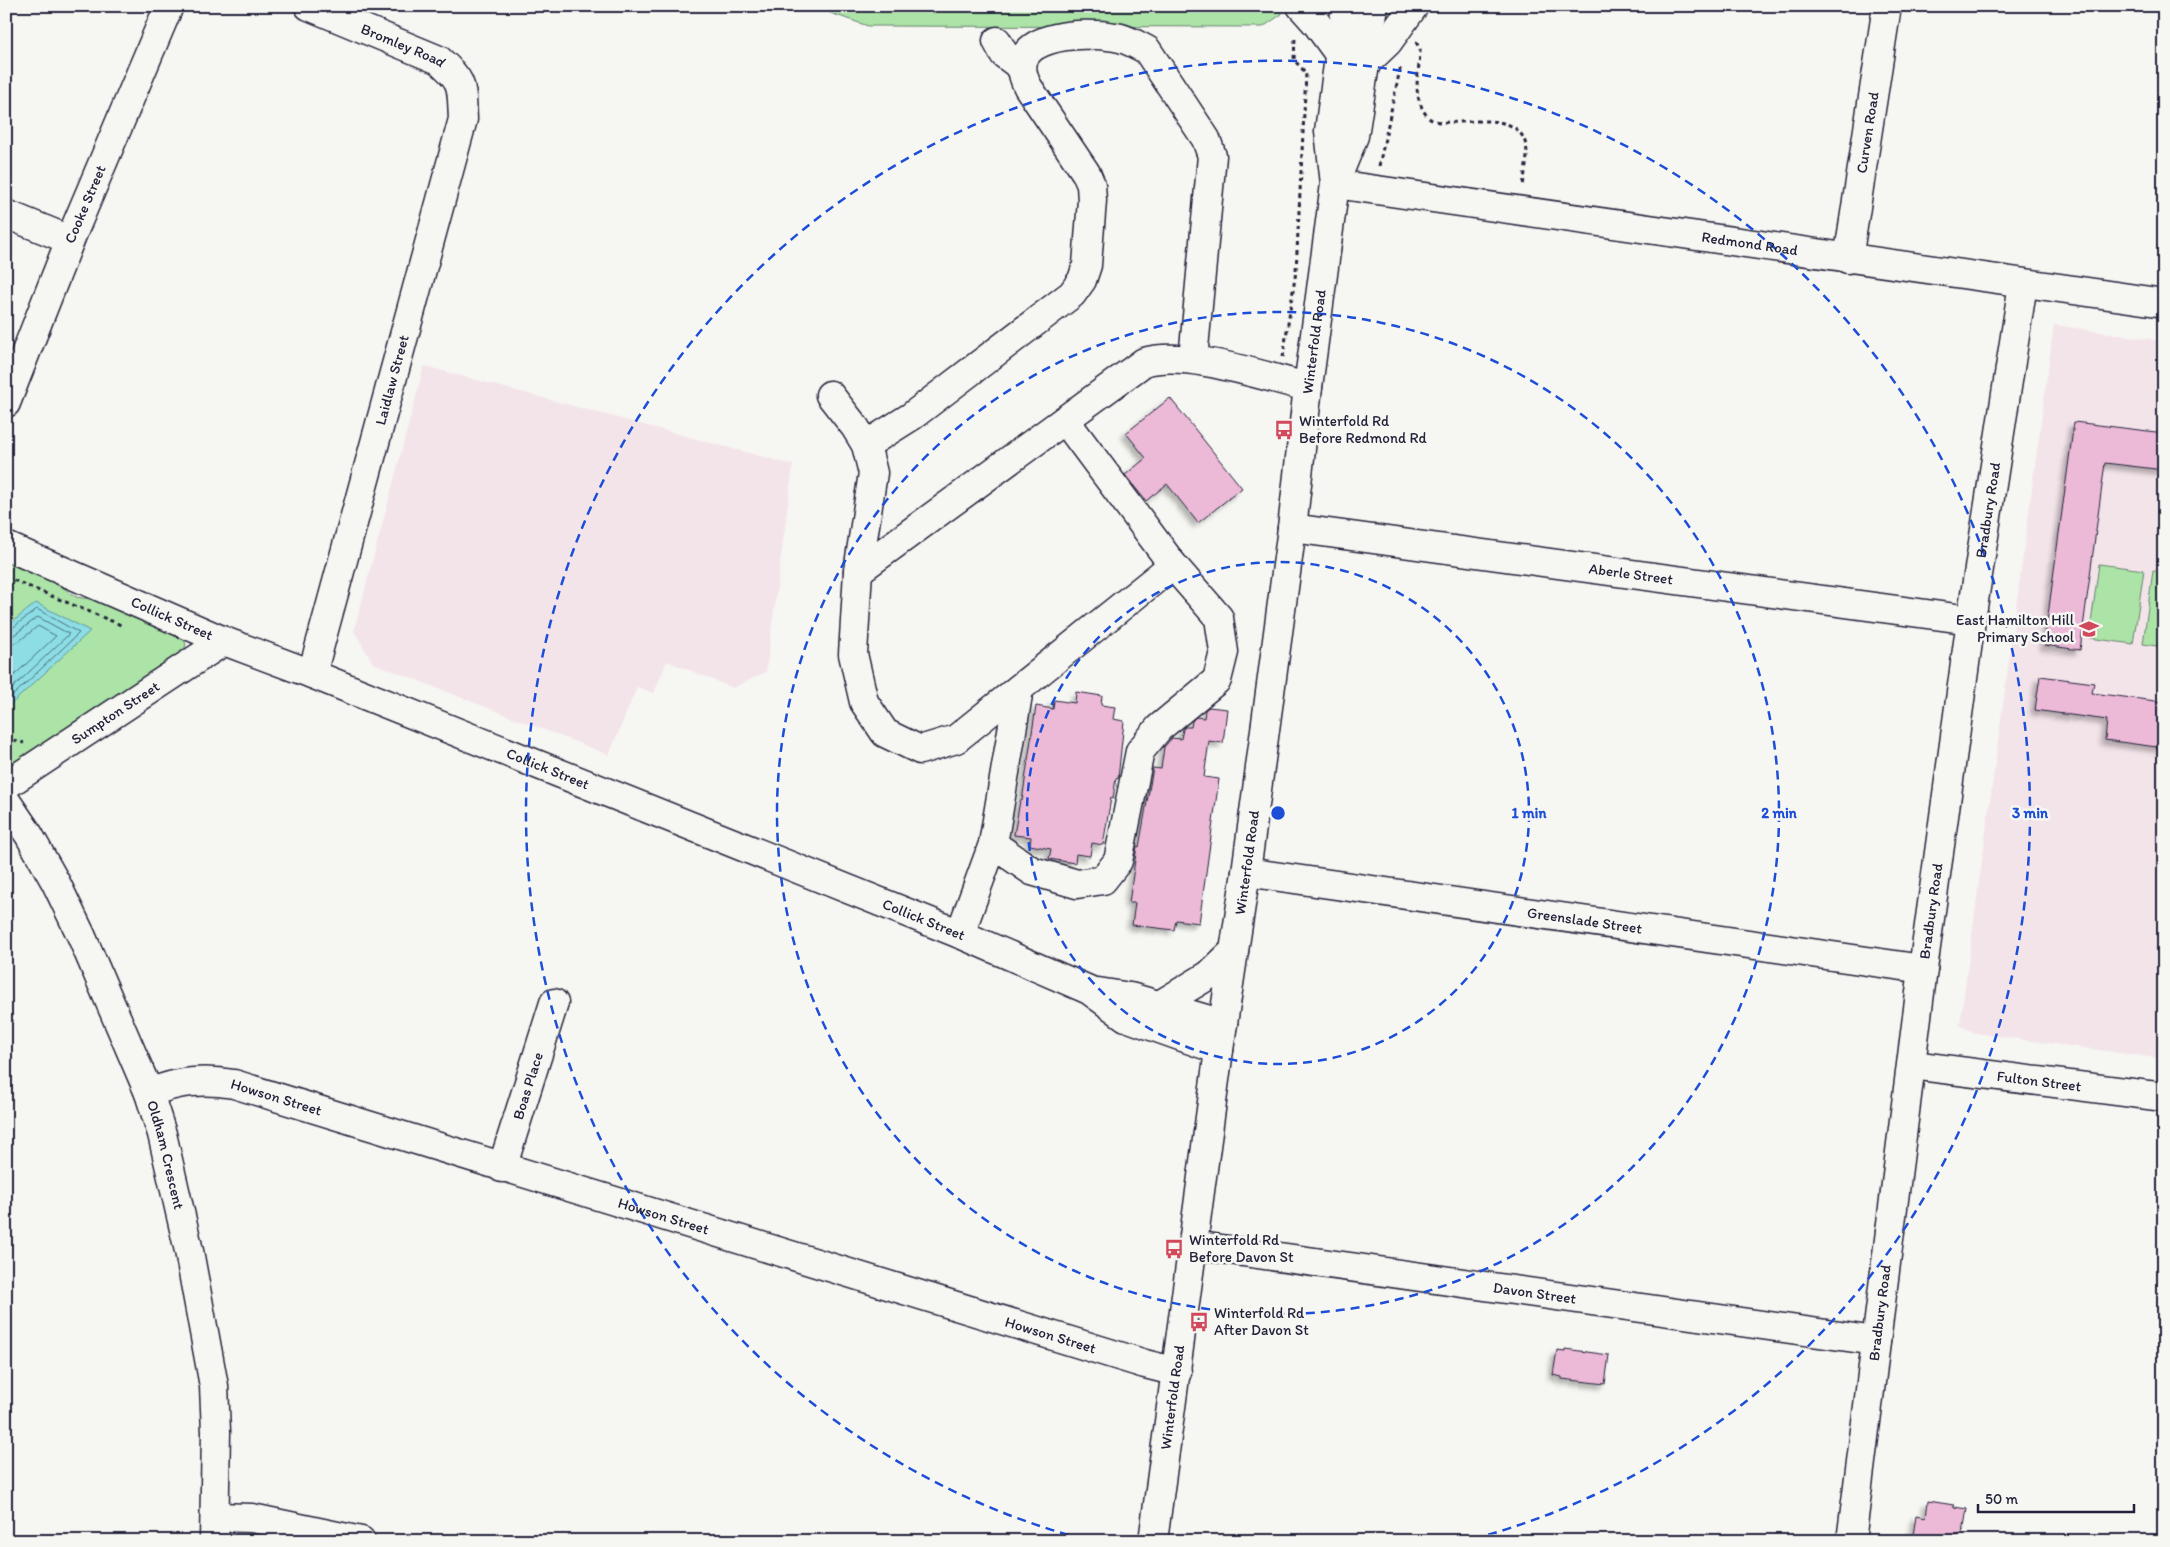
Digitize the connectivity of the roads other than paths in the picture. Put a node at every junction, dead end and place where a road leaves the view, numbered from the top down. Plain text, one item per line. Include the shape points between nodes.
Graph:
1 (169, 6) edge
2 (309, 6) edge
3 (1346, 6) edge
4 (1374, 6) edge
5 (1414, 6) edge
6 (1888, 6) edge
7 (1298, 19) edge
8 (997, 41) dead end
9 (1339, 54) junction
10 (1366, 63) junction
11 (1020, 66) junction
12 (461, 85) joint
13 (1334, 184) junction
14 (6, 214) edge
15 (70, 240) junction
16 (1848, 259) junction
17 (2023, 284) junction
18 (2164, 303) edge
19 (1193, 359) junction
20 (1308, 388) junction
21 (830, 395) dead end
22 (6, 403) edge
23 (1065, 420) junction
24 (866, 445) junction
25 (1292, 528) junction
26 (6, 546) edge
27 (1173, 565) junction
28 (858, 571) junction
29 (1971, 620) junction
30 (224, 641) junction
31 (312, 674) junction
32 (1019, 689) junction
33 (6, 785) edge
34 (6, 801) edge
35 (993, 844) junction
36 (1246, 872) junction
37 (960, 934) junction
38 (1234, 951) junction
39 (1923, 968) junction
40 (1089, 990) junction
41 (554, 1003) dead end
42 (1158, 1006) junction
43 (1223, 1024) junction
44 (1219, 1050) junction
45 (1912, 1065) junction
46 (149, 1093) junction
47 (2164, 1097) edge
48 (502, 1168) junction
49 (1194, 1245) junction
50 (1876, 1341) junction
51 (1177, 1372) junction
52 (215, 1529) edge
53 (361, 1541) edge
54 (1153, 1541) edge
55 (1851, 1541) edge

1 - 15 main road, Cooke Street
2 - 12 main road, Bromley Road via 439,60
3 - 9 main road, Winterfold Road
4 - 10 main road, Winterfold Road
5 - 10 main road via 1388,42
6 - 16 main road, Curven Road
7 - 9 main road via 1317,24
8 - 11 main road via 1004,54
9 - 13 main road, Winterfold Road via 1329,131
10 - 13 main road, Winterfold Road via 1354,136
11 - 19 main road via 1032,48 1053,38 1067,35 1115,37 1132,42 1147,50 1206,139 1212,156
11 - 24 main road via 1028,87 1091,185 1088,265 1082,280 1072,294 920,410
12 - 31 main road, Laidlaw Street via 463,119
13 - 16 main road, Redmond Road
13 - 20 main road, Winterfold Road
14 - 15 main road
15 - 22 main road, Cooke Street
16 - 17 main road, Redmond Road
17 - 18 main road, Redmond Road
17 - 29 main road, Bradbury Road
19 - 20 main road
19 - 23 main road via 1158,358 1144,362
20 - 25 main road, Winterfold Road
21 - 24 main road
23 - 27 main road
23 - 28 main road
24 - 28 main road via 873,473
25 - 29 main road, Aberle Street
25 - 36 main road, Winterfold Road
26 - 30 main road, Collick Street
27 - 32 main road
27 - 35 main road via 1219,618 1224,652 1217,680 1158,728 1140,751 1118,861 1103,880 1077,884 1032,870
28 - 32 main road via 853,654 864,702 884,733 920,750 956,739
29 - 39 main road, Bradbury Road
30 - 31 main road, Collick Street
30 - 33 main road, Sumpton Street
31 - 37 main road, Collick Street
32 - 35 main road
34 - 46 main road, Oldham Crescent via 23,824 81,935
35 - 37 main road
36 - 38 main road, Winterfold Road
36 - 39 main road, Greenslade Street
37 - 40 main road, Collick Street
38 - 42 main road via 1209,975
38 - 43 main road, Winterfold Road
39 - 45 main road, Bradbury Road
40 - 42 main road, Collick Street
40 - 44 main road, Collick Street via 1126,1016
41 - 48 main road, Boas Place
42 - 43 main road, Collick Street
43 - 44 main road, Winterfold Road
44 - 49 main road, Winterfold Road
45 - 47 main road, Fulton Street
45 - 50 main road, Bradbury Road
46 - 48 main road, Howson Street via 192,1082 211,1080 234,1084
46 - 52 main road, Oldham Crescent via 162,1134 189,1251 214,1386
48 - 51 main road, Howson Street
49 - 50 main road, Davon Street
49 - 51 main road, Winterfold Road
50 - 55 main road, Bradbury Road
51 - 54 main road, Winterfold Road
52 - 53 main road via 252,1518

